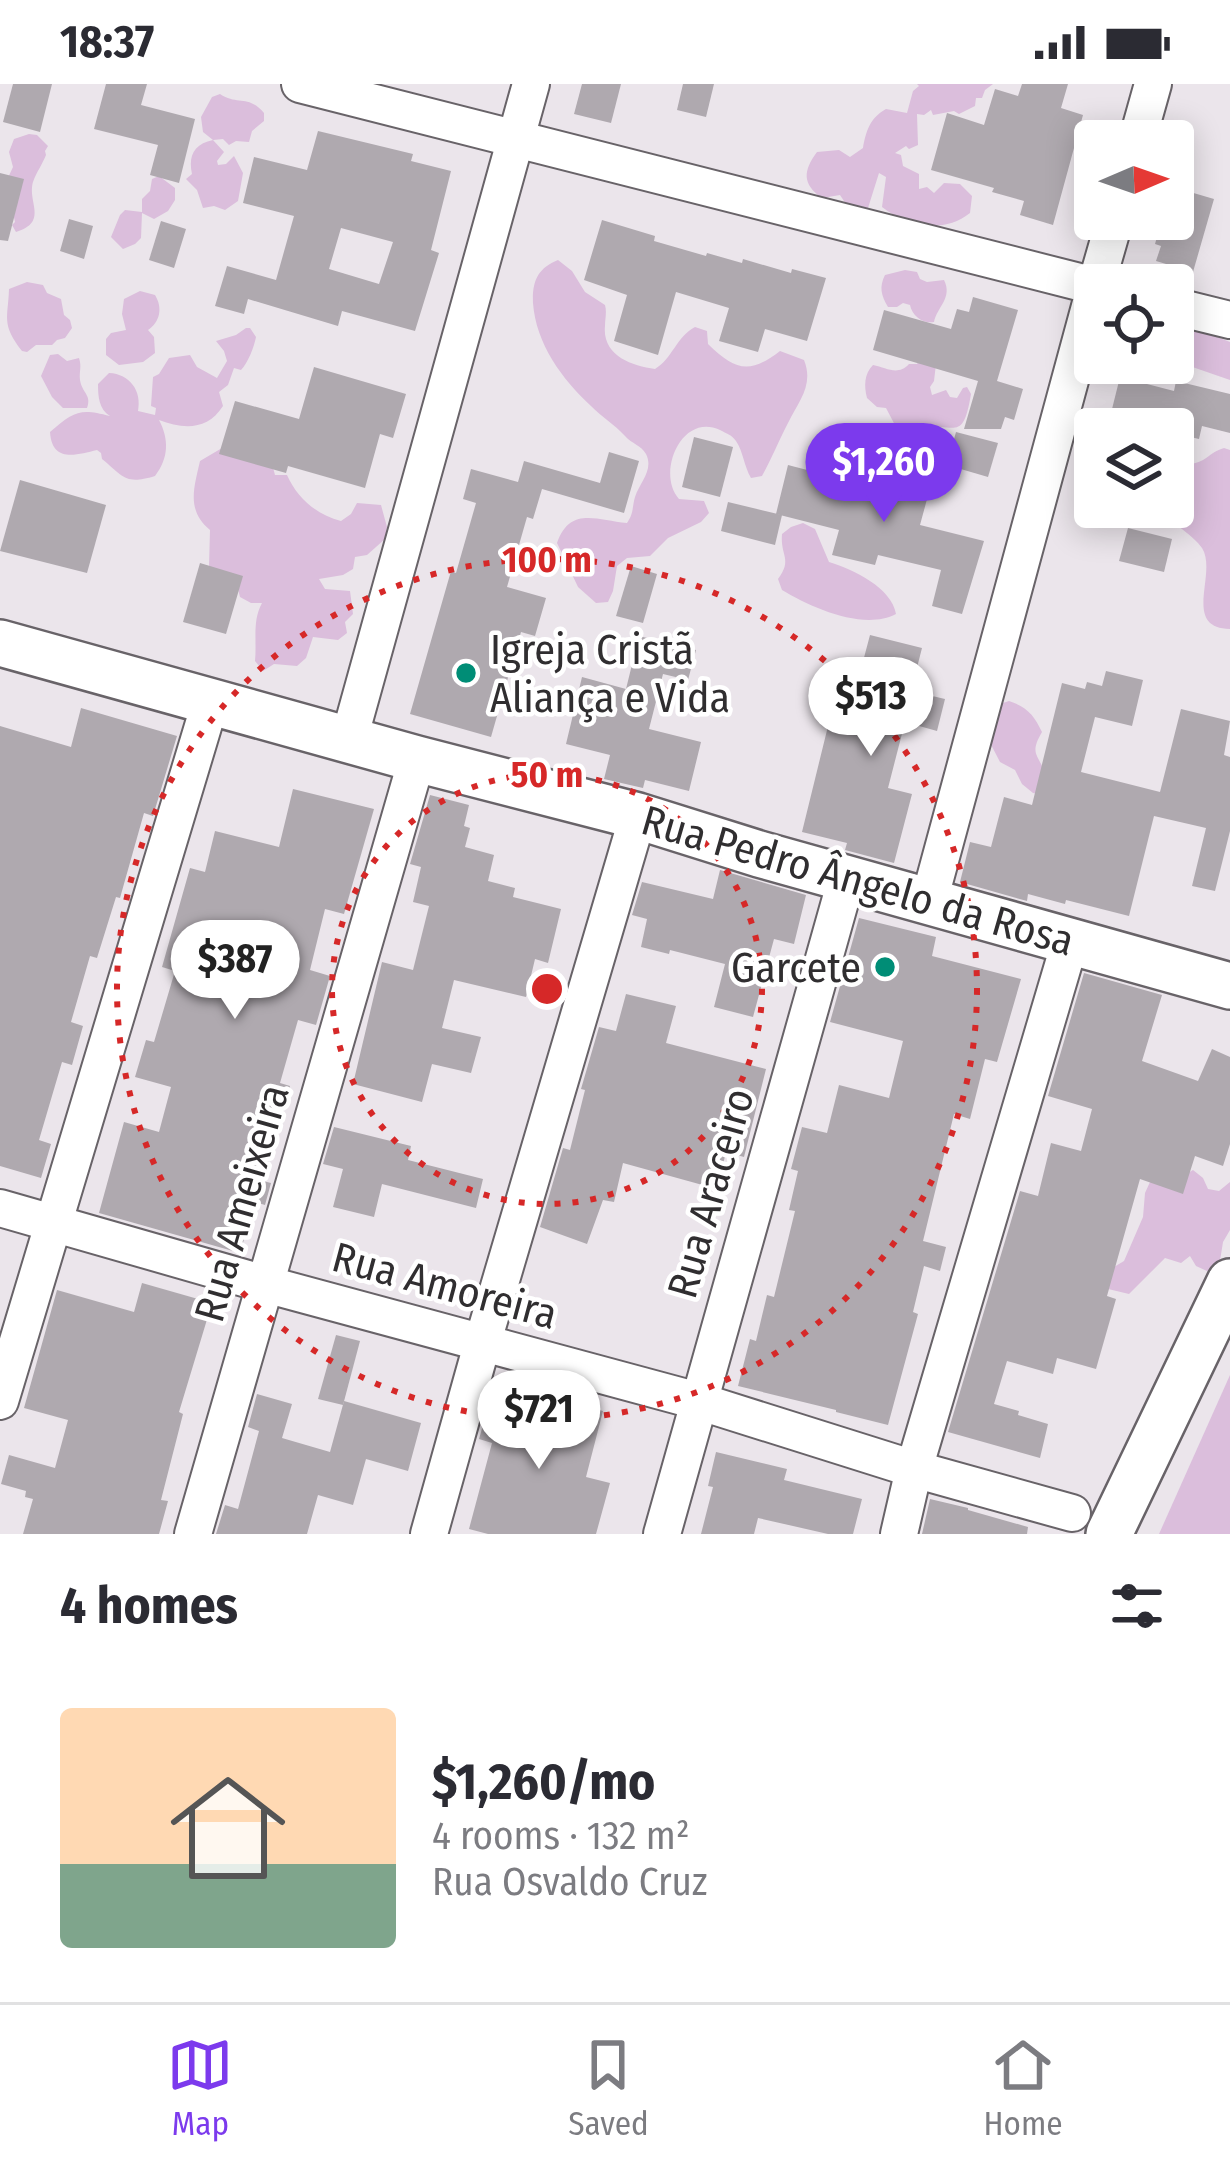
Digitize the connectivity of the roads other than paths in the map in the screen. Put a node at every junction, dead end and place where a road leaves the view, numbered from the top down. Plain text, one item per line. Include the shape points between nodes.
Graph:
1 (300, 84) edge
2 (530, 84) edge
3 (1153, 84) edge
4 (1143, 120) edge
5 (516, 139) junction
6 (1074, 281) edge
7 (1194, 311) edge
8 (1230, 320) edge
9 (1074, 363) edge
10 (0, 643) edge
11 (212, 700) junction
12 (349, 739) junction
13 (417, 759) junction
14 (638, 816) junction
15 (847, 877) junction
16 (928, 901) junction
17 (1070, 942) junction
18 (1230, 986) edge
19 (0, 1208) edge
20 (55, 1222) junction
21 (1230, 1282) edge
22 (265, 1284) junction
23 (483, 1341) junction
24 (0, 1401) edge
25 (698, 1401) junction
26 (914, 1469) junction
27 (1090, 1524) edge
28 (193, 1534) edge
29 (429, 1534) edge
30 (662, 1534) edge
31 (899, 1534) edge

1 - 5 street
2 - 5 street
3 - 4 street
5 - 6 street
5 - 12 street
7 - 8 street
9 - 16 street
10 - 11 main road, Rua Pedro Ângelo da Rosa
11 - 12 main road, Rua Pedro Ângelo da Rosa
11 - 20 street
12 - 13 main road, Rua Pedro Ângelo da Rosa
13 - 14 main road, Rua Pedro Ângelo da Rosa
13 - 22 street, Rua Ameixeira
14 - 15 main road, Rua Pedro Ângelo da Rosa
14 - 23 street
15 - 16 main road, Rua Pedro Ângelo da Rosa
15 - 25 street, Rua Araceiro
16 - 17 main road, Rua Pedro Ângelo da Rosa
17 - 18 main road, Rua Pedro Ângelo da Rosa
17 - 26 street
19 - 20 street, Rua Amoreira
20 - 22 street, Rua Amoreira
20 - 24 street
21 - 27 main road
22 - 23 street, Rua Amoreira
22 - 28 street, Rua Ameixeira
23 - 25 street, Rua Amoreira
23 - 29 street
25 - 26 street, Rua Amoreira
25 - 30 street, Rua Araceiro
26 - 27 street, Rua Amoreira
26 - 31 street

